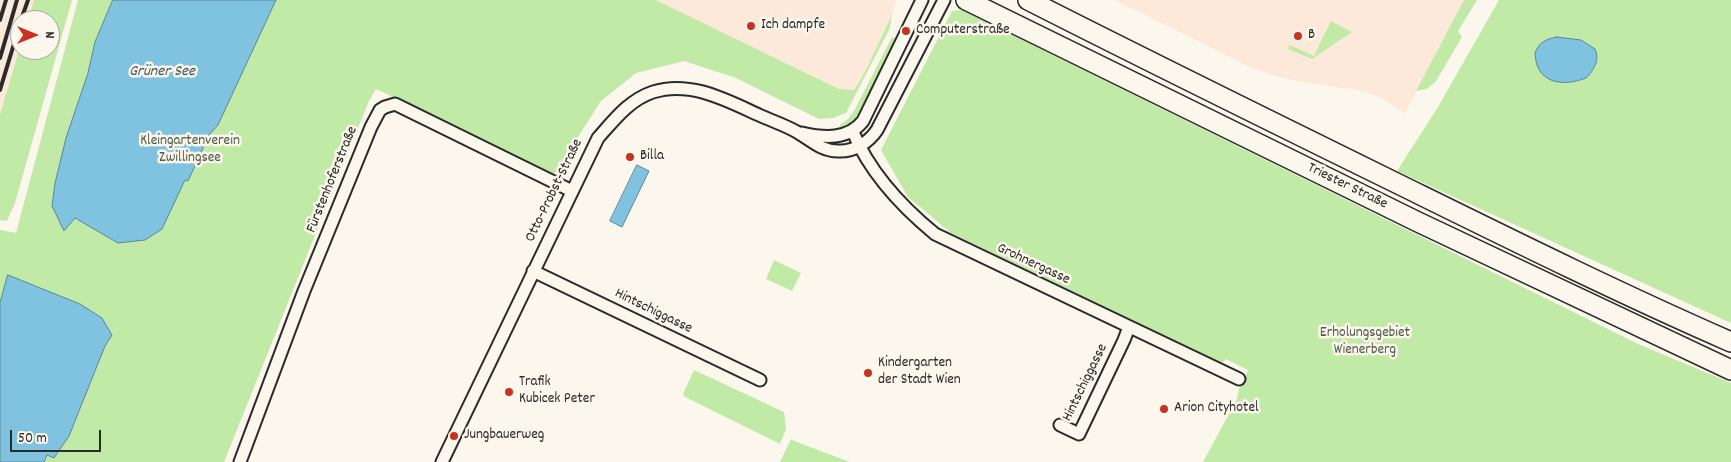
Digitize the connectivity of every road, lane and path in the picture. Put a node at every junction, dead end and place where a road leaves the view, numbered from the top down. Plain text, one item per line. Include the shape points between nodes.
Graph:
1 (922, 0) edge
2 (944, 0) edge
3 (966, 0) edge
4 (1028, 0) edge
5 (853, 132) junction
6 (798, 133) junction
7 (859, 146) junction
8 (572, 192) junction
9 (533, 271) junction
10 (1129, 327) junction
11 (1731, 342) edge
12 (1731, 370) edge
13 (1239, 379) dead end
14 (760, 380) dead end
15 (1060, 425) dead end
16 (240, 462) edge
17 (442, 462) edge

1 - 5 street via 863,121
2 - 7 street, Otto-Probst-Straße via 877,130
3 - 12 main road, Triester Straße via 1418,222
4 - 11 main road, Triester Straße via 1430,200
5 - 6 street, Otto-Probst-Straße via 826,137
5 - 7 street, Grohnergasse
6 - 7 street, Otto-Probst-Straße via 814,145 838,152
6 - 8 street, Otto-Probst-Straße via 713,94 691,89 653,92 627,106 598,138
7 - 10 street, Grohnergasse via 895,198 935,234
8 - 9 street, Otto-Probst-Straße
8 - 16 street, Fürstenhoferstraße via 395,104 380,110 304,291
9 - 14 street, Hintschiggasse
9 - 17 street, Otto-Probst-Straße
10 - 13 street, Grohnergasse
10 - 15 street, Hintschiggasse via 1079,434

